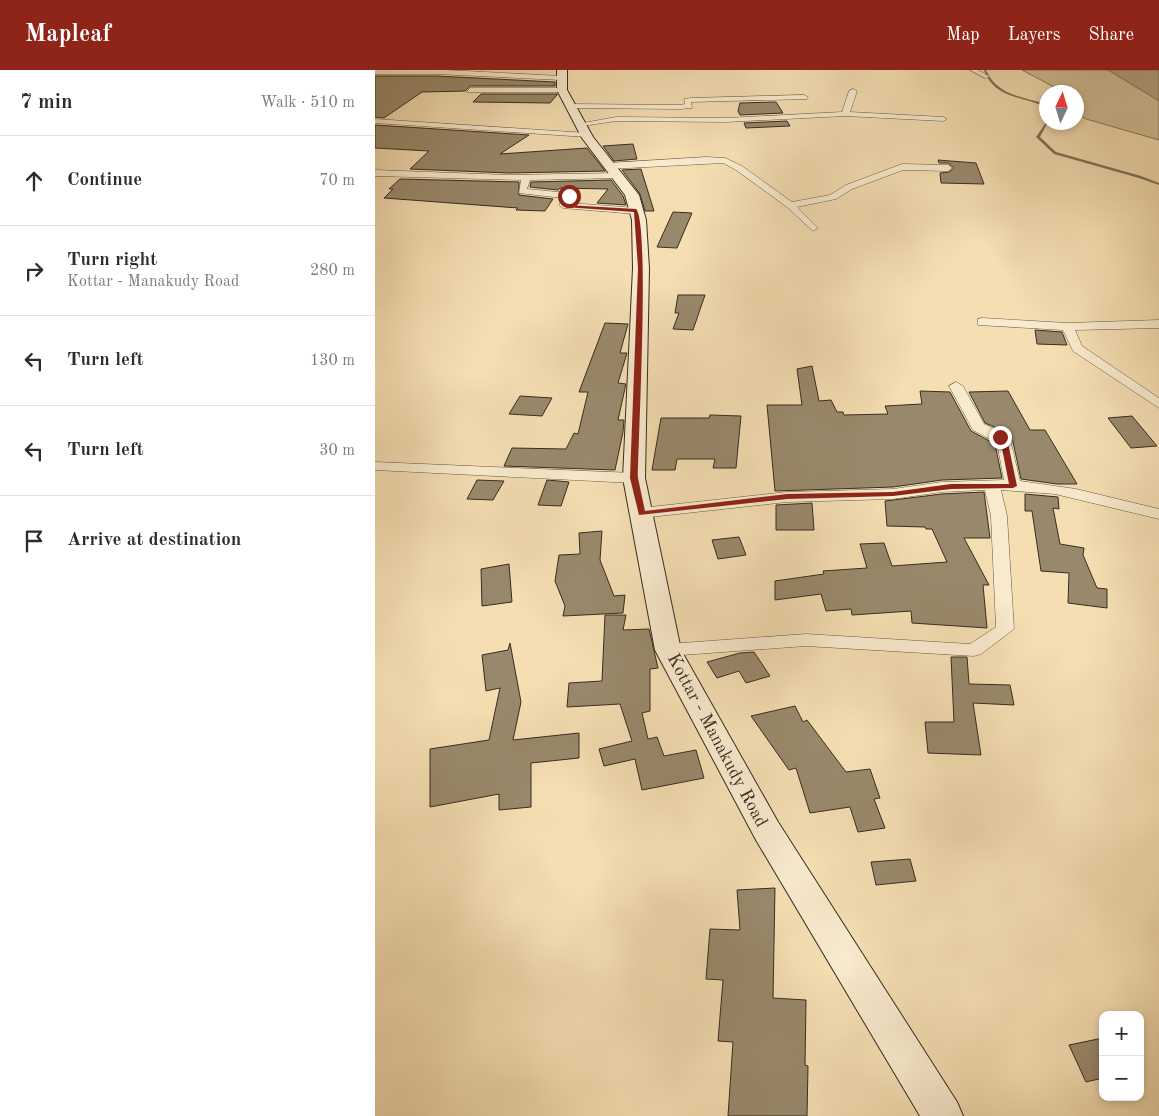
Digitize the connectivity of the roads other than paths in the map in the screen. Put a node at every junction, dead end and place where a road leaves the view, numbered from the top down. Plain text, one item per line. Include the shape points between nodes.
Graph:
1 (973, 70) edge
2 (439, 71) edge
3 (375, 72) edge
4 (987, 77) dead end
5 (469, 90) dead end
6 (853, 91) dead end
7 (804, 97) dead end
8 (571, 100) edge
9 (845, 114) junction
10 (943, 119) dead end
11 (375, 121) edge
12 (948, 168) dead end
13 (613, 171) junction
14 (375, 173) edge
15 (526, 178) junction
16 (790, 205) junction
17 (636, 211) junction
18 (813, 228) dead end
19 (982, 322) dead end
20 (1159, 324) edge
21 (1067, 327) junction
22 (956, 386) dead end
23 (1159, 404) edge
24 (375, 466) edge
25 (634, 478) junction
26 (992, 485) junction
27 (1013, 486) junction
28 (641, 513) junction
29 (1159, 514) edge
30 (668, 650) junction
31 (943, 1116) edge

1 - 4 street
2 - 3 street
2 - 8 street
5 - 8 street
6 - 9 street
7 - 8 street via 687,100 689,106 680,107
8 - 9 street via 616,119 726,120
8 - 11 street
8 - 13 main road, Kottar - Manakudy Road
9 - 10 street
12 - 16 street via 902,167 849,187 833,197
13 - 15 street
13 - 16 street via 700,160 725,161
13 - 17 main road, Kottar - Manakudy Road via 632,195
14 - 15 street
15 - 17 street via 522,191 565,195 569,197 564,205 567,206
16 - 18 street
17 - 25 main road, Kottar - Manakudy Road via 641,268
19 - 21 street
20 - 21 street
21 - 23 street via 1077,348
22 - 27 street via 978,427 1000,437 1005,443
24 - 25 street
25 - 28 main road, Kottar - Manakudy Road
26 - 27 street
26 - 28 street via 942,487 893,494 787,497
26 - 30 street via 999,516 1005,629 974,650 805,640
27 - 29 street via 1089,497
28 - 30 main road, Kottar - Manakudy Road
30 - 31 main road, Kottar - Manakudy Road via 767,831

